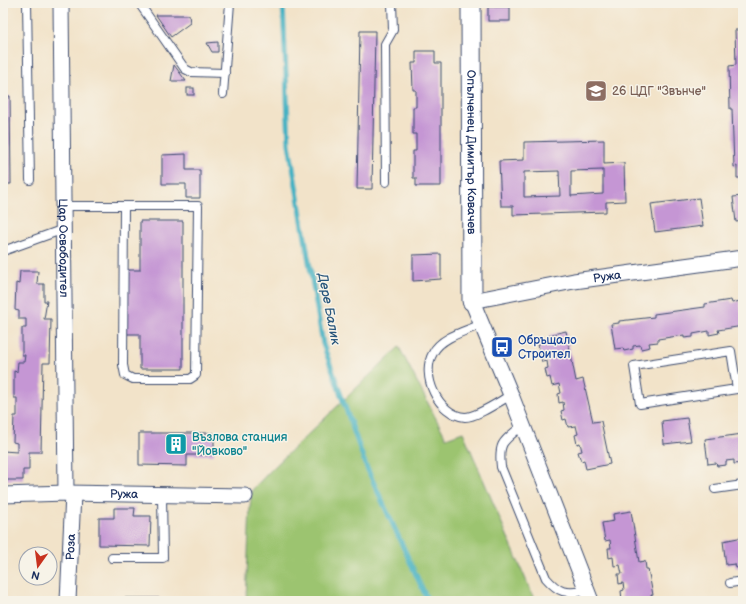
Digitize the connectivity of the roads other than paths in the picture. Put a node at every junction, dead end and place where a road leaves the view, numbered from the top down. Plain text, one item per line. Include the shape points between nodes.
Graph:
1 (27, 3) edge
2 (61, 3) edge
3 (139, 3) edge
4 (230, 3) edge
5 (392, 3) edge
6 (471, 3) edge
7 (225, 73) junction
8 (223, 94) dead end
9 (30, 180) dead end
10 (386, 182) dead end
11 (64, 206) junction
12 (124, 206) junction
13 (64, 228) junction
14 (3, 251) edge
15 (743, 258) edge
16 (472, 301) junction
17 (482, 324) junction
18 (740, 388) edge
19 (511, 395) junction
20 (523, 425) junction
21 (743, 485) edge
22 (714, 489) dead end
23 (3, 494) edge
24 (70, 494) junction
25 (162, 495) junction
26 (245, 496) dead end
27 (112, 558) dead end
28 (743, 581) edge
29 (730, 583) dead end
30 (589, 596) edge
31 (68, 601) edge

1 - 9 lane
2 - 11 street, Цар Освободител
3 - 7 lane via 185,69 191,72
4 - 7 lane
5 - 10 lane via 393,30 385,44
6 - 16 street, Опълченец Димитър Ковачев
7 - 8 lane
11 - 12 lane
11 - 13 street, Цар Освободител
12 - 12 lane via 123,365 126,375 133,379 190,379 196,375 198,206
13 - 14 lane
13 - 24 street, Цар Освободител
15 - 16 street, Ружа via 574,281
16 - 17 street
17 - 19 street
17 - 19 lane via 440,345 432,353 428,373 439,403 454,414 465,417 476,414
18 - 18 lane via 731,351 634,366 640,404
19 - 20 street
20 - 30 street
20 - 30 lane via 503,442 499,451 501,467 546,578 556,590
21 - 22 lane
23 - 24 street, Ружа
24 - 25 street, Ружа
24 - 31 street, Роза
25 - 26 street, Ружа
25 - 27 lane via 163,558
28 - 29 lane

